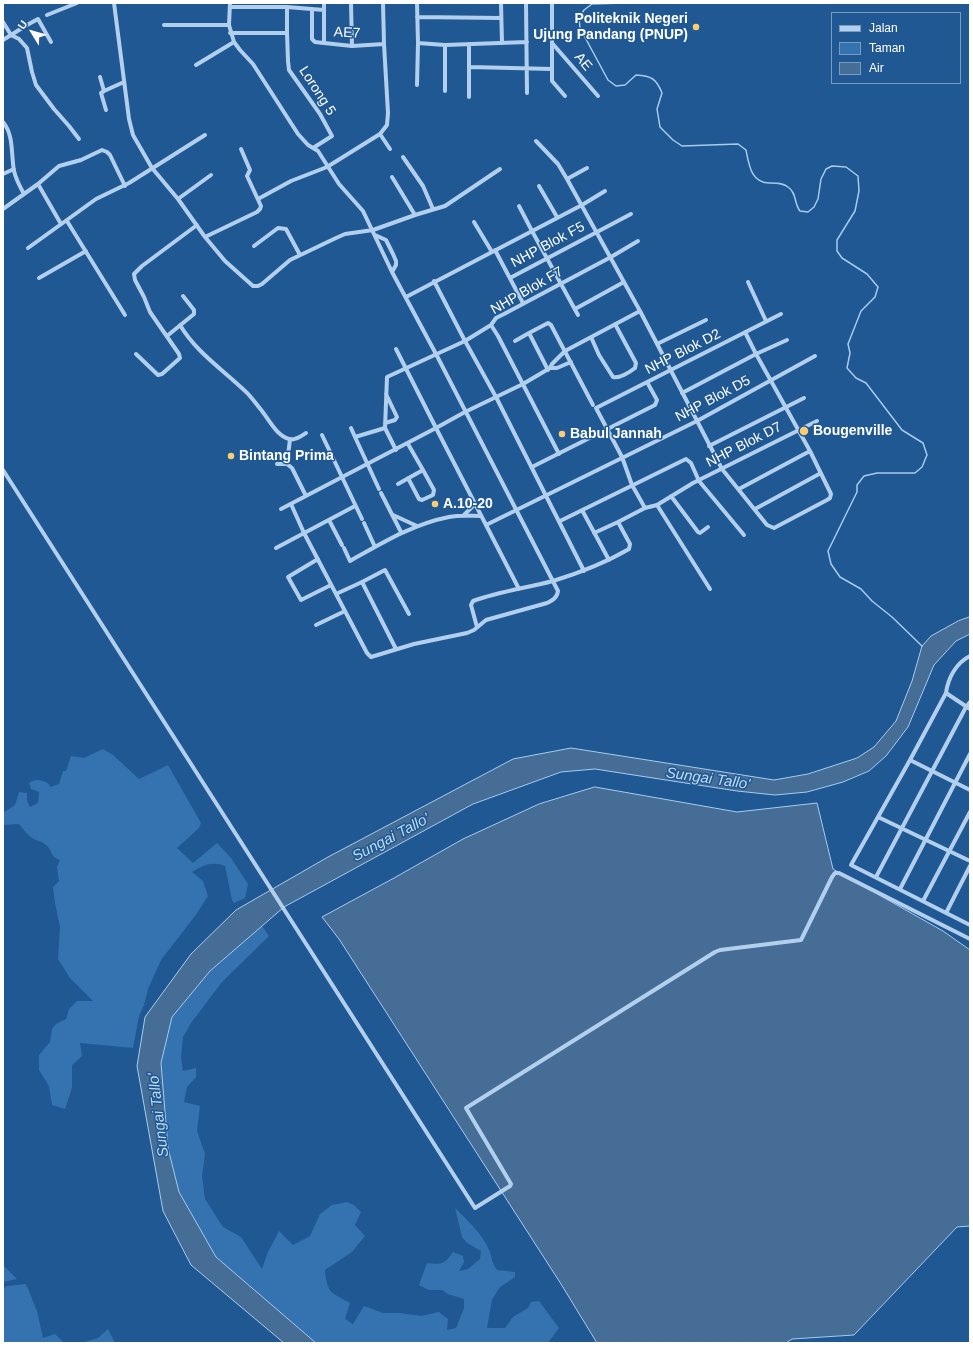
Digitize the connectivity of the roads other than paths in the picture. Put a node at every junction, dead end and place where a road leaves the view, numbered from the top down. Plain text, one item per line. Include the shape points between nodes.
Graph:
1 (77, 3) edge
2 (114, 3) edge
3 (324, 3) edge
4 (351, 3) edge
5 (383, 3) edge
6 (417, 3) edge
7 (501, 3) edge
8 (526, 3) edge
9 (552, 3) edge
10 (230, 5) edge
11 (254, 5) edge
12 (287, 7) junction
13 (312, 9) junction
14 (324, 10) junction
15 (47, 15) dead end
16 (417, 17) junction
17 (501, 18) junction
18 (3, 22) edge
19 (164, 25) dead end
20 (229, 25) junction
21 (230, 33) junction
22 (287, 34) junction
23 (11, 35) junction
24 (3, 40) edge
25 (51, 42) dead end
26 (234, 42) junction
27 (527, 42) junction
28 (552, 42) junction
29 (324, 43) junction
30 (418, 43) junction
31 (502, 43) junction
32 (384, 44) junction
33 (470, 44) junction
34 (445, 45) junction
35 (352, 46) junction
36 (196, 65) dead end
37 (470, 67) junction
38 (527, 68) junction
39 (552, 69) junction
40 (100, 77) dead end
41 (124, 82) junction
42 (417, 85) dead end
43 (104, 91) junction
44 (446, 91) dead end
45 (527, 93) dead end
46 (565, 96) dead end
47 (598, 96) dead end
48 (469, 97) dead end
49 (106, 110) dead end
50 (3, 122) edge
51 (380, 134) junction
52 (204, 135) dead end
53 (79, 139) dead end
54 (536, 141) dead end
55 (313, 148) junction
56 (390, 149) dead end
57 (240, 150) dead end
58 (403, 158) dead end
59 (327, 167) junction
60 (152, 168) junction
61 (587, 168) dead end
62 (500, 169) dead end
63 (14, 170) junction
64 (3, 174) edge
65 (211, 175) dead end
66 (392, 177) dead end
67 (567, 179) junction
68 (38, 184) junction
69 (124, 186) junction
70 (539, 186) dead end
71 (605, 191) dead end
72 (24, 194) junction
73 (178, 199) junction
74 (258, 199) junction
75 (582, 205) junction
76 (519, 206) dead end
77 (3, 209) edge
78 (433, 209) junction
79 (631, 214) dead end
80 (415, 215) junction
81 (557, 218) junction
82 (67, 221) junction
83 (474, 222) dead end
84 (61, 224) junction
85 (197, 225) junction
86 (373, 230) junction
87 (532, 231) junction
88 (597, 232) junction
89 (375, 235) junction
90 (205, 237) junction
91 (638, 241) dead end
92 (254, 246) dead end
93 (28, 248) dead end
94 (86, 251) junction
95 (494, 251) junction
96 (300, 255) junction
97 (611, 257) junction
98 (546, 258) junction
99 (392, 272) junction
100 (39, 278) dead end
101 (510, 278) junction
102 (434, 281) junction
103 (624, 282) junction
104 (748, 282) dead end
105 (561, 283) junction
106 (183, 296) dead end
107 (406, 296) junction
108 (523, 303) junction
109 (575, 309) junction
110 (640, 311) junction
111 (780, 314) dead end
112 (124, 315) dead end
113 (578, 315) dead end
114 (706, 320) dead end
115 (766, 321) junction
116 (615, 324) junction
117 (180, 325) junction
118 (491, 325) junction
119 (745, 332) junction
120 (529, 333) junction
121 (167, 336) junction
122 (591, 337) junction
123 (787, 340) dead end
124 (465, 341) junction
125 (515, 341) dead end
126 (657, 344) junction
127 (396, 349) dead end
128 (565, 351) junction
129 (136, 354) dead end
130 (436, 354) junction
131 (756, 354) junction
132 (815, 356) dead end
133 (571, 362) junction
134 (406, 368) junction
135 (549, 369) junction
136 (671, 370) junction
137 (771, 380) junction
138 (647, 382) junction
139 (523, 384) junction
140 (386, 393) junction
141 (682, 393) junction
142 (496, 397) junction
143 (804, 398) dead end
144 (595, 406) junction
145 (786, 408) junction
146 (465, 412) junction
147 (696, 421) junction
148 (817, 421) dead end
149 (385, 425) junction
150 (351, 428) dead end
151 (436, 428) junction
152 (606, 430) junction
153 (798, 430) junction
154 (306, 433) dead end
155 (322, 435) dead end
156 (355, 437) junction
157 (290, 440) junction
158 (408, 444) junction
159 (709, 446) junction
160 (396, 450) junction
161 (810, 451) junction
162 (559, 454) junction
163 (622, 457) junction
164 (278, 464) dead end
165 (287, 464) junction
166 (367, 465) junction
167 (532, 467) junction
168 (722, 469) junction
169 (3, 470) edge
170 (422, 470) junction
171 (821, 473) junction
172 (342, 478) junction
173 (408, 478) junction
174 (700, 481) junction
175 (398, 484) dead end
176 (632, 485) junction
177 (739, 489) junction
178 (306, 496) junction
179 (547, 496) junction
180 (671, 496) junction
181 (291, 504) junction
182 (475, 504) junction
183 (657, 504) junction
184 (355, 506) junction
185 (645, 508) junction
186 (755, 509) junction
187 (281, 510) dead end
188 (516, 510) junction
189 (582, 510) junction
190 (393, 515) junction
191 (463, 516) junction
192 (481, 516) junction
193 (329, 520) junction
194 (560, 521) junction
195 (618, 522) junction
196 (486, 525) junction
197 (417, 526) junction
198 (708, 527) dead end
199 (401, 532) junction
200 (304, 533) junction
201 (594, 533) junction
202 (744, 535) dead end
203 (375, 547) junction
204 (276, 548) dead end
205 (318, 559) junction
206 (609, 560) junction
207 (582, 572) junction
208 (553, 581) junction
209 (362, 582) junction
210 (331, 585) junction
211 (519, 589) junction
212 (710, 589) dead end
213 (336, 594) junction
214 (345, 611) junction
215 (409, 614) dead end
216 (316, 625) dead end
217 (477, 627) junction
218 (396, 649) junction
219 (970, 656) edge
220 (946, 693) junction
221 (970, 702) edge
222 (968, 708) edge
223 (970, 754) edge
224 (910, 760) junction
225 (932, 771) junction
226 (955, 782) junction
227 (970, 790) edge
228 (970, 812) edge
229 (878, 817) junction
230 (902, 828) junction
231 (926, 840) junction
232 (949, 852) junction
233 (970, 861) edge
234 (970, 866) edge
235 (876, 877) junction
236 (900, 890) junction
237 (923, 901) junction
238 (946, 912) junction
239 (970, 924) edge
240 (970, 939) edge

1 - 15 street
2 - 41 street
3 - 14 street, AE7
4 - 35 street
5 - 32 street
6 - 16 street
7 - 17 street
8 - 27 street
9 - 28 street, AE
10 - 11 street
10 - 20 street
11 - 12 street
12 - 13 street
12 - 22 street
13 - 14 street
13 - 29 street via 312,39
14 - 29 street, AE7
16 - 17 street
16 - 30 street
17 - 31 street
18 - 23 street
19 - 20 street
20 - 21 street
21 - 22 street
21 - 26 street
22 - 55 street, Lorong 5 via 289,70 332,136
23 - 24 street
23 - 25 street via 38,19
23 - 53 street via 27,48 36,85
26 - 36 street
26 - 55 street via 253,64 298,134
27 - 31 street
27 - 38 street
28 - 39 street, AE
28 - 47 street, AE
29 - 35 street, AE7
30 - 34 street
30 - 42 street
31 - 33 street
32 - 35 street, AE7
32 - 51 street via 389,119
33 - 34 street
33 - 37 street
34 - 44 street
37 - 38 street, AE
37 - 48 street
38 - 39 street, AE
38 - 45 street
39 - 46 street, AE via 553,82
40 - 43 street
41 - 43 street
41 - 60 street via 130,128
43 - 49 street via 101,93
50 - 63 street via 10,136
51 - 56 street
51 - 59 street
52 - 60 street
54 - 67 street via 558,164
55 - 59 street
57 - 74 street via 250,171 247,176
58 - 78 street via 423,186
59 - 74 street via 291,181
59 - 86 street via 343,190 359,206
60 - 69 street
60 - 73 street
61 - 67 street
62 - 78 street via 448,205
63 - 64 street
63 - 72 street
65 - 73 street
66 - 80 street
67 - 75 street
68 - 69 street via 59,166 103,150 110,155
68 - 72 street
68 - 84 street
69 - 82 street via 96,199
70 - 81 street
71 - 75 street, NHP Blok F5
72 - 77 street
73 - 85 street
74 - 90 street via 261,206 257,212
75 - 81 street, NHP Blok F5
75 - 88 street
76 - 87 street
78 - 80 street
79 - 88 street, NHP Blok F5
80 - 86 street
81 - 87 street, NHP Blok F5
82 - 84 street
82 - 94 street
83 - 95 street
84 - 93 street
85 - 90 street
85 - 121 street via 134,274 150,312
86 - 89 street
86 - 96 street via 345,234
87 - 95 street, NHP Blok F5
87 - 98 street
88 - 97 street
88 - 98 street, NHP Blok F5
89 - 99 street
89 - 99 street via 386,240 393,254 396,264
90 - 96 street via 225,261 255,286 262,284 290,260
91 - 97 street, NHP Blok F7
92 - 96 street via 278,228 284,228
94 - 100 street
94 - 112 street
95 - 101 street
95 - 102 street, NHP Blok F5
97 - 103 street
97 - 105 street, NHP Blok F7
98 - 101 street, NHP Blok F5
98 - 105 street
99 - 107 street
101 - 108 street
102 - 107 street, NHP Blok F5
102 - 124 street
103 - 109 street
103 - 110 street
104 - 115 street
105 - 108 street, NHP Blok F7
105 - 109 street
106 - 117 street via 194,310 192,316
107 - 130 street
108 - 118 street, NHP Blok F7 via 496,318
109 - 113 street
110 - 116 street
110 - 126 street
111 - 115 street, NHP Blok D2
114 - 126 street
115 - 119 street, NHP Blok D2
116 - 122 street
116 - 122 street via 636,363 632,370 613,377
117 - 121 street
117 - 157 street via 197,348 245,390 276,430
118 - 124 street
118 - 139 street, NHP Blok F7
119 - 131 street
119 - 136 street, NHP Blok D2
120 - 125 street
120 - 128 street via 549,324
120 - 135 street
121 - 129 street via 180,358 162,374 156,374
122 - 128 street
123 - 131 street
124 - 130 street
124 - 142 street
126 - 136 street
127 - 134 street
128 - 133 street
128 - 135 street
130 - 134 street
130 - 146 street
131 - 137 street
131 - 141 street
132 - 137 street, NHP Blok D5
133 - 135 street
133 - 144 street
134 - 140 street via 387,378
134 - 151 street
135 - 139 street
136 - 138 street, NHP Blok D2
136 - 141 street
137 - 145 street
137 - 147 street, NHP Blok D5
138 - 144 street, NHP Blok D2
138 - 152 street via 657,400 655,405
139 - 142 street
139 - 162 street, NHP Blok F7
140 - 149 street
140 - 149 street via 397,417
141 - 147 street
142 - 146 street
142 - 167 street
143 - 145 street
144 - 152 street
145 - 153 street
145 - 159 street
146 - 151 street
146 - 188 street
147 - 159 street
147 - 163 street, NHP Blok D5
148 - 153 street, NHP Blok D7
149 - 156 street
149 - 160 street
150 - 156 street
151 - 158 street
151 - 182 street
152 - 162 street
152 - 163 street
153 - 161 street
153 - 168 street, NHP Blok D7
154 - 157 street
155 - 172 street
156 - 166 street
157 - 165 street
158 - 160 street
158 - 170 street
159 - 168 street
160 - 166 street
161 - 171 street
161 - 177 street
162 - 167 street
163 - 176 street
163 - 179 street, NHP Blok D5
164 - 165 street
165 - 178 street via 292,468
166 - 172 street
166 - 190 street
167 - 179 street
168 - 174 street, NHP Blok D7
168 - 177 street
169 - 240 street via 475,1208 511,1184 466,1108 714,952 801,940 835,873
170 - 173 street
170 - 173 street via 434,490 430,497 419,499
171 - 186 street
171 - 186 street via 831,494 827,500 774,528 767,525
172 - 178 street
172 - 184 street
173 - 175 street
174 - 176 street via 686,459
174 - 180 street, NHP Blok D7
174 - 202 street
176 - 185 street
176 - 189 street
177 - 186 street
178 - 181 street
179 - 188 street, NHP Blok D5
179 - 194 street
180 - 183 street, NHP Blok D7
180 - 198 street via 698,532
181 - 187 street
181 - 200 street
182 - 191 street
182 - 192 street
183 - 185 street, NHP Blok D7
183 - 212 street
184 - 193 street
184 - 203 street
185 - 195 street, NHP Blok D7
188 - 196 street, NHP Blok D5
188 - 208 street
189 - 194 street
189 - 201 street
190 - 197 street
190 - 199 street
191 - 192 street
191 - 197 street
192 - 196 street
193 - 200 street
193 - 203 street via 350,561
194 - 207 street
195 - 201 street, NHP Blok D7
195 - 206 street via 630,547
196 - 211 street
197 - 199 street
199 - 203 street
200 - 204 street
200 - 205 street
201 - 206 street
205 - 210 street
205 - 210 street via 288,577 301,600
206 - 207 street
207 - 208 street
208 - 211 street
208 - 217 street via 558,591 553,600 484,621
209 - 213 street
209 - 215 street via 384,568
209 - 218 street
210 - 213 street
211 - 217 street via 472,602
213 - 214 street
214 - 216 street
214 - 218 street via 369,656
217 - 218 street via 466,633
219 - 220 street via 955,670 948,681
220 - 222 street
220 - 224 street
221 - 222 street
222 - 225 street
223 - 226 street
224 - 225 street
224 - 229 street
225 - 226 street
225 - 230 street
226 - 227 street
226 - 231 street
228 - 232 street
229 - 230 street
229 - 235 street via 851,865
230 - 231 street
230 - 235 street
231 - 232 street
231 - 236 street
232 - 233 street
232 - 237 street
234 - 238 street
235 - 236 street
236 - 237 street
237 - 238 street
238 - 239 street

